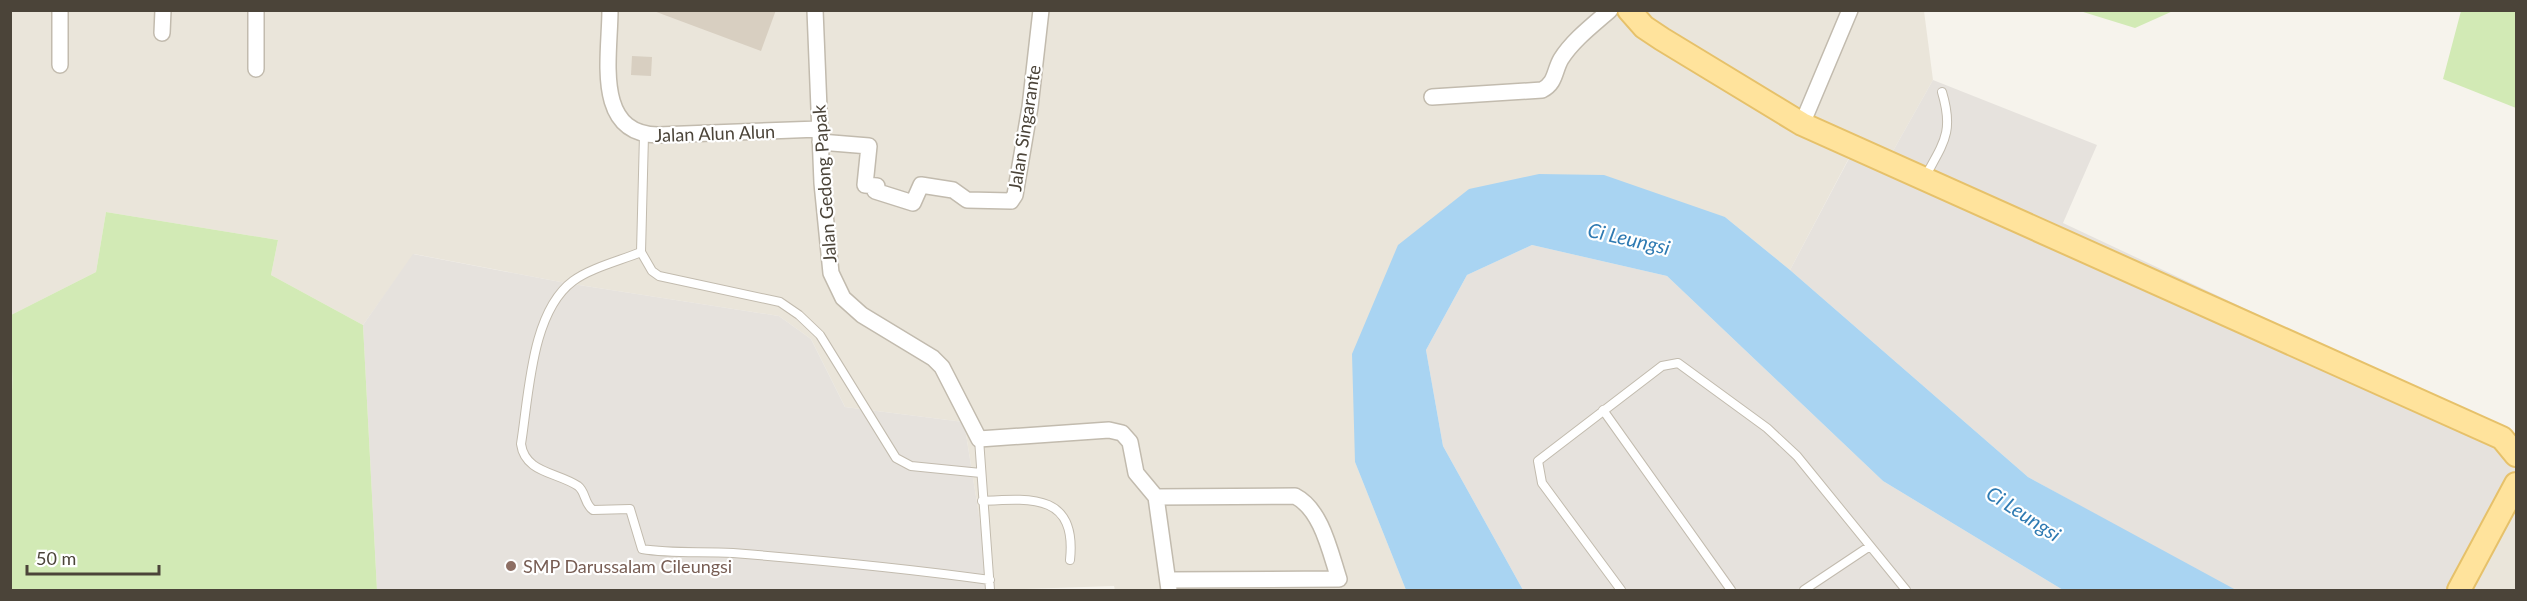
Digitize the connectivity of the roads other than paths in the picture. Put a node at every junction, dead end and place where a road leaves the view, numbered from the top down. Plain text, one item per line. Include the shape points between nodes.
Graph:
1 (60, 10) edge
2 (163, 10) edge
3 (256, 10) edge
4 (610, 10) edge
5 (815, 10) edge
6 (1041, 10) edge
7 (1610, 10) edge
8 (1629, 10) edge
9 (1850, 10) edge
10 (162, 33) dead end
11 (60, 65) dead end
12 (256, 69) dead end
13 (1942, 92) dead end
14 (1432, 97) dead end
15 (1803, 124) junction
16 (644, 135) junction
17 (820, 136) junction
18 (1924, 178) junction
19 (967, 200) joint
20 (642, 252) junction
21 (1604, 410) junction
22 (979, 439) junction
23 (2517, 455) edge
24 (981, 472) junction
25 (2517, 484) edge
26 (1156, 497) junction
27 (982, 501) junction
28 (1870, 546) junction
29 (1070, 560) dead end
30 (990, 580) junction
31 (1169, 585) edge
32 (1342, 585) edge
33 (990, 591) edge
34 (1621, 591) edge
35 (1731, 591) edge
36 (1804, 591) edge
37 (1906, 591) edge
38 (2459, 591) edge

1 - 11 street
2 - 10 street
3 - 12 street
4 - 16 street, Jalan Alun Alun via 610,97 614,111 632,132
5 - 17 street, Jalan Gedong Papak
6 - 19 street, Jalan Singarante via 1016,195 1008,203
7 - 14 street via 1574,43 1560,60 1553,81 1542,90
8 - 15 main road via 1662,39
9 - 15 street
13 - 18 lane via 1948,112 1947,136
15 - 18 main road
16 - 17 street, Jalan Alun Alun
16 - 20 lane
17 - 19 street, Jalan Alun Alun via 869,146 865,185 877,186 875,191 913,203 921,185 953,190
17 - 22 street, Jalan Gedong Papak via 831,273 843,297 862,315 942,367
18 - 23 main road via 2502,438
20 - 24 lane via 659,276 780,302 799,315 820,335 902,464
20 - 30 lane via 574,280 557,296 541,328 521,444 522,455 529,464 578,486 592,510 630,509 642,549 669,554 678,550 881,565
21 - 28 lane via 1662,366 1678,363 1767,428 1797,456
21 - 34 lane via 1538,461 1538,470 1542,483
21 - 35 lane
22 - 24 lane
22 - 26 street via 1109,430 1122,433 1130,442 1136,472
24 - 27 lane
25 - 38 main road
26 - 31 street
26 - 32 street via 1295,496 1303,500 1316,519
27 - 29 lane via 1028,499 1052,507 1069,525
27 - 30 lane
28 - 36 lane
28 - 37 lane
30 - 33 lane
31 - 32 street

